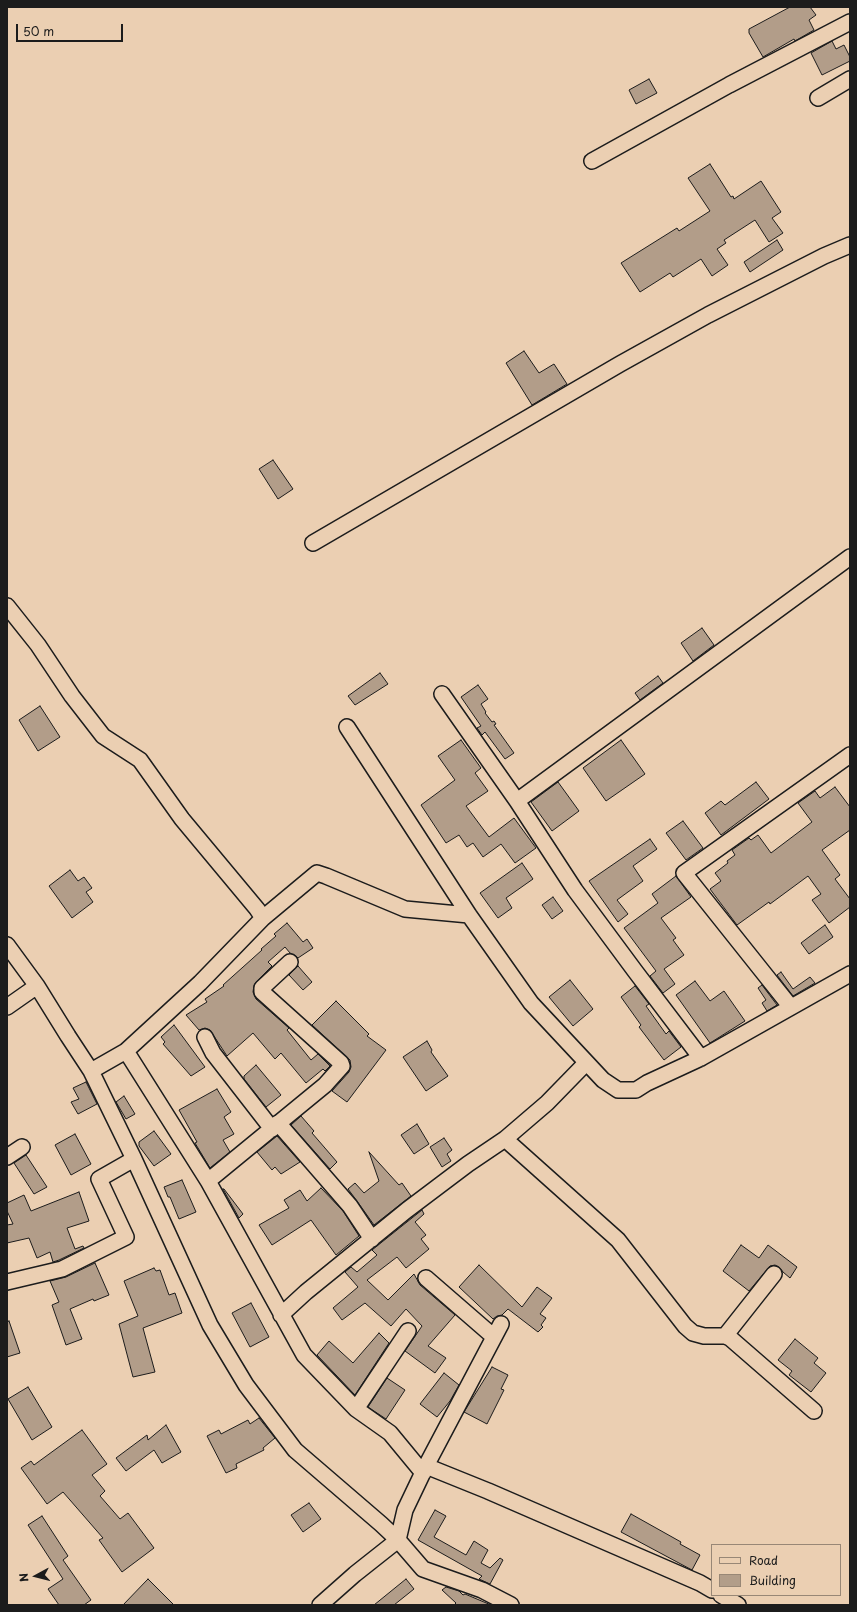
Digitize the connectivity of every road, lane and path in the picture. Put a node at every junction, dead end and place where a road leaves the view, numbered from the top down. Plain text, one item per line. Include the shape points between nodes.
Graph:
1 (850, 22) edge
2 (850, 79) edge
3 (818, 98) dead end
4 (592, 160) dead end
5 (850, 245) edge
6 (313, 543) dead end
7 (850, 557) edge
8 (7, 606) edge
9 (442, 694) dead end
10 (347, 727) dead end
11 (850, 755) edge
12 (517, 801) junction
13 (469, 915) junction
14 (263, 918) junction
15 (7, 945) edge
16 (290, 962) dead end
17 (850, 974) edge
18 (37, 986) junction
19 (790, 1006) junction
20 (7, 1007) edge
21 (205, 1037) dead end
22 (126, 1051) junction
23 (701, 1058) junction
24 (586, 1063) junction
25 (91, 1071) junction
26 (275, 1126) junction
27 (505, 1139) junction
28 (22, 1147) dead end
29 (7, 1157) edge
30 (134, 1160) junction
31 (208, 1181) junction
32 (372, 1239) junction
33 (774, 1274) dead end
34 (426, 1278) dead end
35 (7, 1282) edge
36 (281, 1315) junction
37 (408, 1330) dead end
38 (725, 1336) junction
39 (356, 1409) junction
40 (814, 1411) dead end
41 (425, 1469) junction
42 (398, 1540) junction
43 (711, 1589) edge
44 (723, 1596) edge
45 (320, 1605) edge
46 (512, 1605) edge
47 (738, 1605) edge

1 - 4 street
2 - 3 street
5 - 6 street via 708,315
7 - 12 street
8 - 14 street via 103,736 140,760 182,819
9 - 12 street
10 - 13 street
11 - 19 street via 684,872
12 - 23 street via 575,890
13 - 14 street via 405,909 317,873
13 - 24 street via 532,1003
14 - 22 street via 200,983
15 - 18 street
16 - 26 street via 262,988 262,992 342,1066 325,1085
17 - 19 street
18 - 20 street
18 - 25 street
19 - 23 street
21 - 26 street via 213,1052
22 - 25 street
22 - 31 street
23 - 24 street via 636,1090 618,1090 603,1080
24 - 27 street via 547,1104
25 - 30 street
26 - 31 street
26 - 32 street via 350,1206
27 - 32 street via 456,1173
27 - 38 street via 618,1240 693,1333
28 - 29 street
30 - 35 street via 99,1179 126,1237 62,1269
30 - 42 street via 210,1325 246,1385 295,1450
31 - 36 street
32 - 36 street
33 - 38 street
34 - 41 street via 498,1330
36 - 39 street via 304,1355
37 - 39 street
38 - 40 street
39 - 41 street via 390,1433
41 - 42 street via 405,1510
41 - 43 street via 488,1491
42 - 45 street
42 - 46 street via 423,1569 482,1590
44 - 47 street

